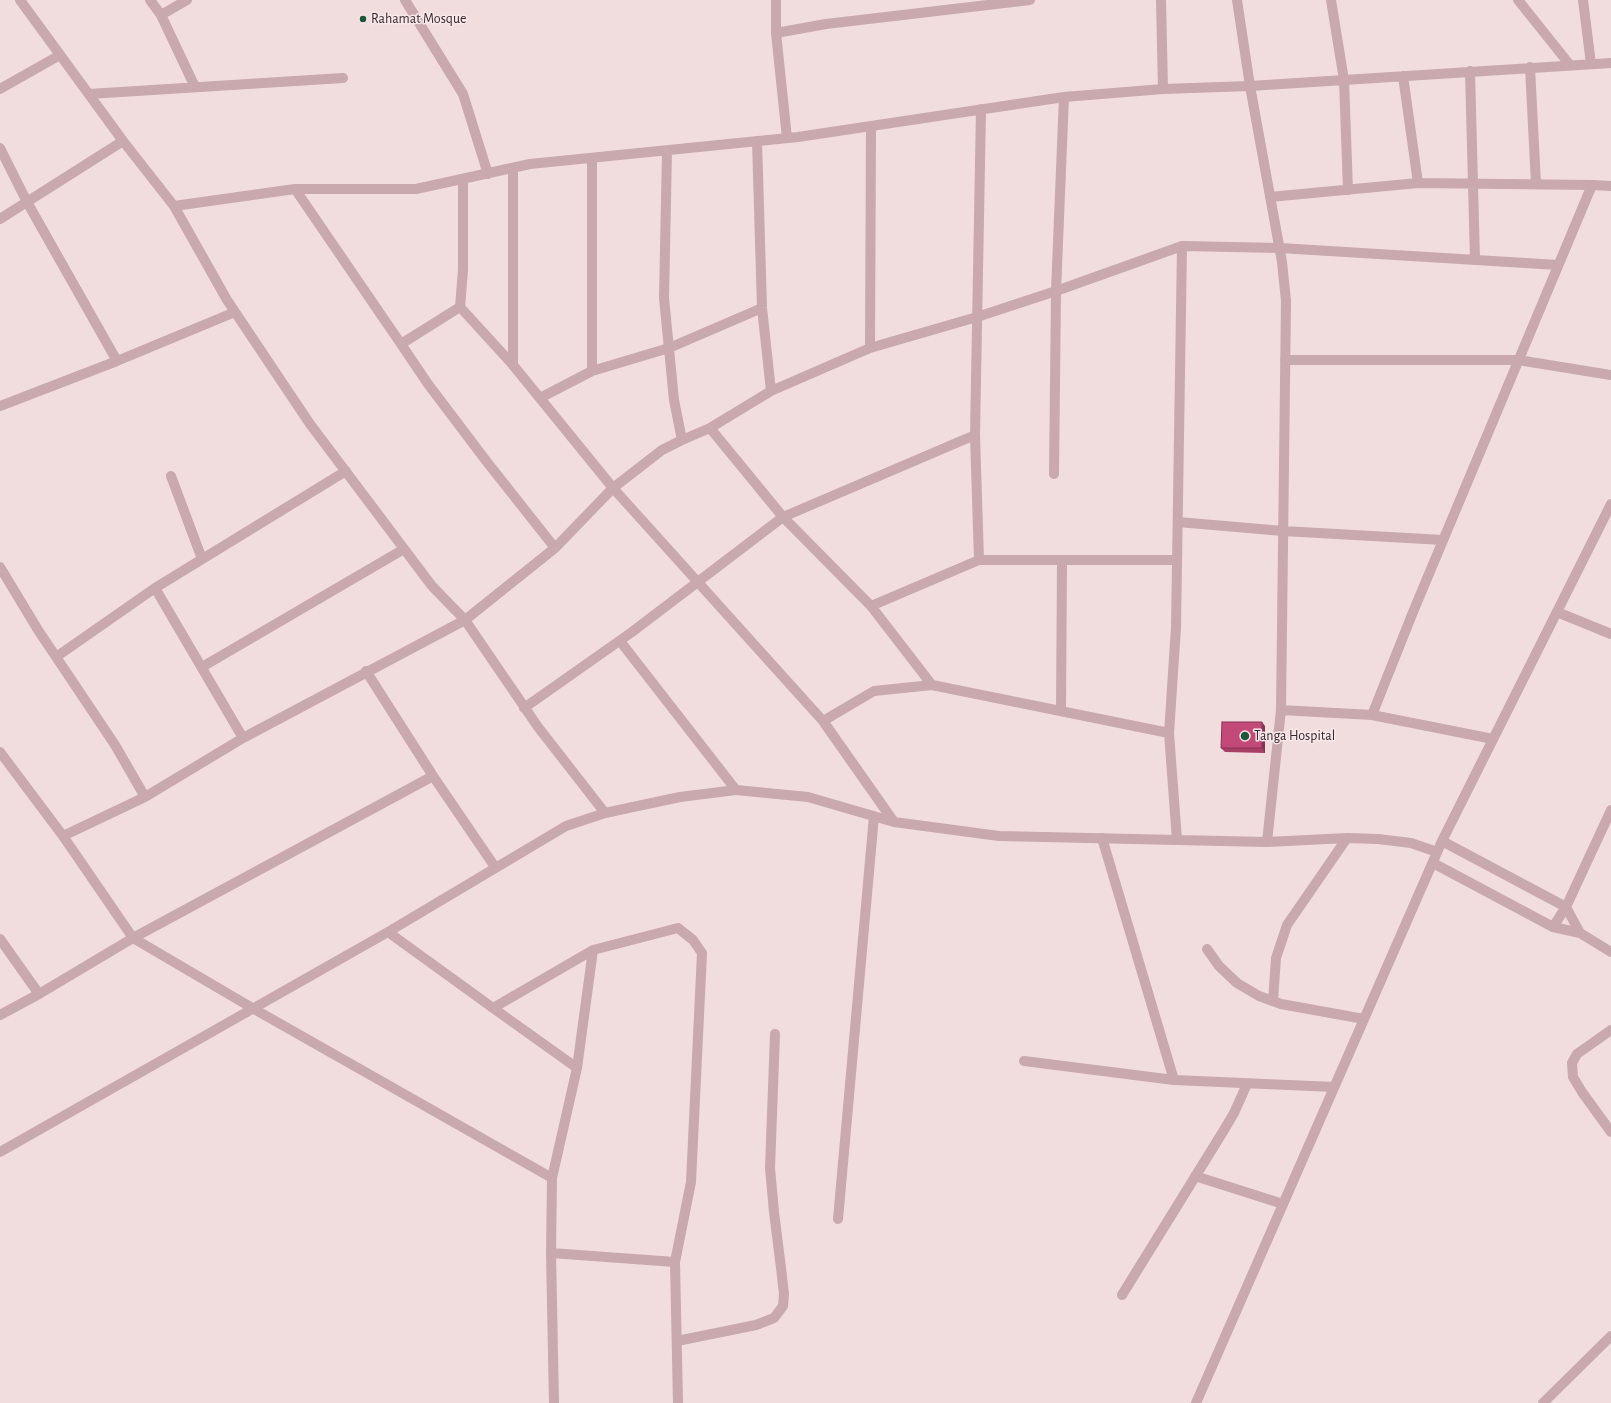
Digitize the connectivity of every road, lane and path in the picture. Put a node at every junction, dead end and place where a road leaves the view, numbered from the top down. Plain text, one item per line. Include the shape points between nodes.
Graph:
1 (20, 0) edge
2 (150, 0) edge
3 (187, 0) edge
4 (405, 0) edge
5 (776, 0) edge
6 (1030, 0) edge
7 (1161, 0) edge
8 (1237, 0) edge
9 (1331, 0) edge
10 (1518, 0) edge
11 (1583, 0) edge
12 (161, 15) junction
13 (776, 33) junction
14 (60, 54) junction
15 (1611, 63) edge
16 (1591, 64) junction
17 (1570, 65) junction
18 (1530, 67) junction
19 (1470, 71) junction
20 (1403, 76) junction
21 (343, 78) dead end
22 (1344, 80) junction
23 (1250, 86) junction
24 (196, 87) junction
25 (0, 89) edge
26 (1163, 89) junction
27 (89, 94) junction
28 (1064, 97) junction
29 (981, 110) junction
30 (871, 126) junction
31 (787, 138) junction
32 (123, 141) junction
33 (757, 141) junction
34 (0, 148) edge
35 (667, 151) junction
36 (592, 158) junction
37 (513, 168) junction
38 (488, 174) junction
39 (463, 179) junction
40 (1418, 183) junction
41 (1474, 183) junction
42 (1536, 184) junction
43 (1592, 184) junction
44 (1611, 186) edge
45 (295, 189) junction
46 (1348, 190) junction
47 (1270, 197) junction
48 (27, 202) junction
49 (174, 206) junction
50 (0, 219) edge
51 (1182, 246) junction
52 (1280, 248) junction
53 (1476, 260) junction
54 (1558, 265) junction
55 (1056, 291) junction
56 (460, 307) junction
57 (762, 308) junction
58 (235, 312) junction
59 (977, 317) junction
60 (402, 344) junction
61 (669, 348) junction
62 (870, 348) junction
63 (1285, 360) junction
64 (1518, 360) junction
65 (116, 361) junction
66 (513, 365) junction
67 (592, 372) junction
68 (1611, 375) edge
69 (771, 391) junction
70 (540, 398) junction
71 (0, 406) edge
72 (710, 428) junction
73 (975, 436) junction
74 (682, 440) junction
75 (346, 472) junction
76 (1054, 474) dead end
77 (171, 476) dead end
78 (613, 488) junction
79 (1611, 504) edge
80 (783, 517) junction
81 (1178, 522) junction
82 (1283, 531) junction
83 (1443, 540) junction
84 (555, 548) junction
85 (404, 549) junction
86 (202, 559) junction
87 (979, 560) junction
88 (1062, 560) junction
89 (1177, 560) junction
90 (0, 567) edge
91 (698, 582) junction
92 (155, 588) junction
93 (871, 606) junction
94 (1557, 612) junction
95 (465, 620) junction
96 (1611, 634) edge
97 (620, 641) junction
98 (56, 657) junction
99 (202, 667) junction
100 (366, 671) junction
101 (932, 685) junction
102 (524, 708) junction
103 (1281, 710) junction
104 (1061, 711) junction
105 (1372, 715) junction
106 (823, 721) junction
107 (1169, 733) junction
108 (243, 738) junction
109 (1493, 739) junction
110 (0, 752) edge
111 (433, 776) junction
112 (736, 790) junction
113 (145, 796) junction
114 (1611, 810) edge
115 (605, 813) junction
116 (874, 816) junction
117 (894, 822) junction
118 (63, 836) junction
119 (1102, 838) junction
120 (1347, 838) junction
121 (1177, 840) junction
122 (1442, 841) junction
123 (1267, 842) junction
124 (1437, 852) junction
125 (1433, 862) junction
126 (495, 867) junction
127 (1566, 907) junction
128 (1553, 927) junction
129 (388, 932) junction
130 (1580, 933) junction
131 (133, 938) junction
132 (0, 939) edge
133 (1207, 949) dead end
134 (593, 950) junction
135 (1611, 952) edge
136 (39, 994) junction
137 (1273, 1001) junction
138 (493, 1008) junction
139 (254, 1009) junction
140 (0, 1015) edge
141 (1364, 1019) junction
142 (1611, 1030) edge
143 (775, 1034) dead end
144 (1024, 1061) dead end
145 (577, 1068) junction
146 (1174, 1080) junction
147 (1247, 1084) junction
148 (1334, 1088) junction
149 (1611, 1132) edge
150 (0, 1152) edge
151 (1195, 1176) junction
152 (552, 1178) junction
153 (1283, 1204) junction
154 (838, 1219) dead end
155 (551, 1253) junction
156 (675, 1262) junction
157 (1122, 1295) dead end
158 (1611, 1336) edge
159 (677, 1341) junction
160 (554, 1403) edge
161 (678, 1403) edge
162 (1196, 1403) edge
163 (1543, 1403) edge

1 - 14 street
2 - 12 street
3 - 12 street
4 - 38 street via 463,94
5 - 13 street
6 - 13 street via 826,24
7 - 26 street
8 - 23 street
9 - 22 street
10 - 17 street
11 - 16 street
12 - 24 street
13 - 31 street
14 - 25 street
14 - 27 street
15 - 16 street
16 - 17 street
17 - 18 street
18 - 19 street
18 - 42 street
19 - 20 street
19 - 41 street
20 - 22 street
20 - 40 street
21 - 24 street
22 - 23 street
22 - 46 street
23 - 26 street
23 - 47 street
24 - 27 street
26 - 28 street
27 - 32 street
28 - 29 street
28 - 55 street
29 - 30 street
29 - 59 street
30 - 31 street
30 - 62 street
31 - 33 street
32 - 48 street
32 - 49 street
33 - 35 street
33 - 57 street
34 - 48 street
35 - 36 street
35 - 61 street via 664,298
36 - 37 street
36 - 67 street
37 - 38 street
37 - 66 street
38 - 39 street
39 - 45 street via 416,189
39 - 56 street via 463,270
40 - 41 street
40 - 46 street
41 - 42 street
41 - 53 street
42 - 43 street
43 - 44 street
43 - 54 street
45 - 49 street
45 - 60 street
46 - 47 street
47 - 52 street
48 - 50 street
48 - 65 street
49 - 58 street
51 - 52 street
51 - 55 street
51 - 81 street
52 - 53 street
52 - 63 street via 1286,301
53 - 54 street
54 - 64 street
55 - 59 street
55 - 76 street
56 - 60 street
56 - 66 street
57 - 61 street
57 - 69 street
58 - 65 street
58 - 75 street via 310,424
59 - 62 street
59 - 73 street
60 - 84 street via 428,384
61 - 67 street
61 - 74 street via 674,400
62 - 69 street
63 - 64 street
63 - 82 street
64 - 68 street
64 - 83 street
65 - 71 street
66 - 70 street
67 - 70 street
69 - 72 street
70 - 78 street
72 - 74 street
72 - 80 street
73 - 80 street
73 - 87 street
74 - 78 street via 662,450
75 - 85 street
75 - 86 street
77 - 86 street
78 - 84 street
78 - 91 street
79 - 94 street
80 - 91 street
80 - 93 street
81 - 82 street
81 - 89 street
82 - 83 street
82 - 103 street
83 - 105 street
84 - 95 street
85 - 95 street via 432,586
85 - 99 street
86 - 92 street
87 - 88 street
87 - 93 street
88 - 89 street
88 - 104 street
89 - 107 street via 1176,628
90 - 98 street
91 - 97 street
91 - 106 street
92 - 98 street
92 - 99 street
93 - 101 street
94 - 96 street
94 - 109 street
95 - 100 street
95 - 102 street
97 - 102 street
97 - 112 street
98 - 113 street via 115,745
99 - 108 street
100 - 108 street
100 - 111 street
101 - 104 street
101 - 106 street via 874,691
102 - 115 street
103 - 105 street
103 - 123 street
104 - 107 street
105 - 109 street
106 - 117 street
107 - 121 street
108 - 113 street
109 - 122 street
110 - 118 street
111 - 126 street
111 - 131 street
112 - 115 street via 680,797
112 - 116 street via 808,797
113 - 118 street
114 - 127 street
115 - 126 street via 566,826
116 - 117 street
116 - 154 street
117 - 119 street via 999,836
118 - 131 street
119 - 121 street
119 - 146 street
120 - 123 street
120 - 124 street via 1411,843
120 - 137 street via 1287,925 1276,958
121 - 123 street
122 - 124 street
122 - 127 street
124 - 125 street
125 - 128 street
125 - 141 street
126 - 129 street
127 - 128 street
127 - 130 street
128 - 130 street
129 - 138 street
129 - 139 street
130 - 135 street
131 - 136 street
131 - 139 street
132 - 136 street
133 - 137 street via 1219,966 1237,983
134 - 138 street
134 - 145 street
134 - 156 street via 678,928 693,940 702,953 691,1182
136 - 140 street
137 - 141 street
138 - 145 street
139 - 150 street
139 - 152 street
141 - 148 street
142 - 149 street via 1577,1054 1572,1063 1573,1077
143 - 159 street via 770,1168 782,1268 783,1306 774,1318 756,1325
144 - 146 street
145 - 152 street
146 - 147 street
147 - 148 street
147 - 151 street via 1234,1113
148 - 153 street
151 - 153 street
151 - 157 street
152 - 155 street
153 - 162 street
155 - 156 street
155 - 160 street
156 - 159 street
158 - 163 street
159 - 161 street

